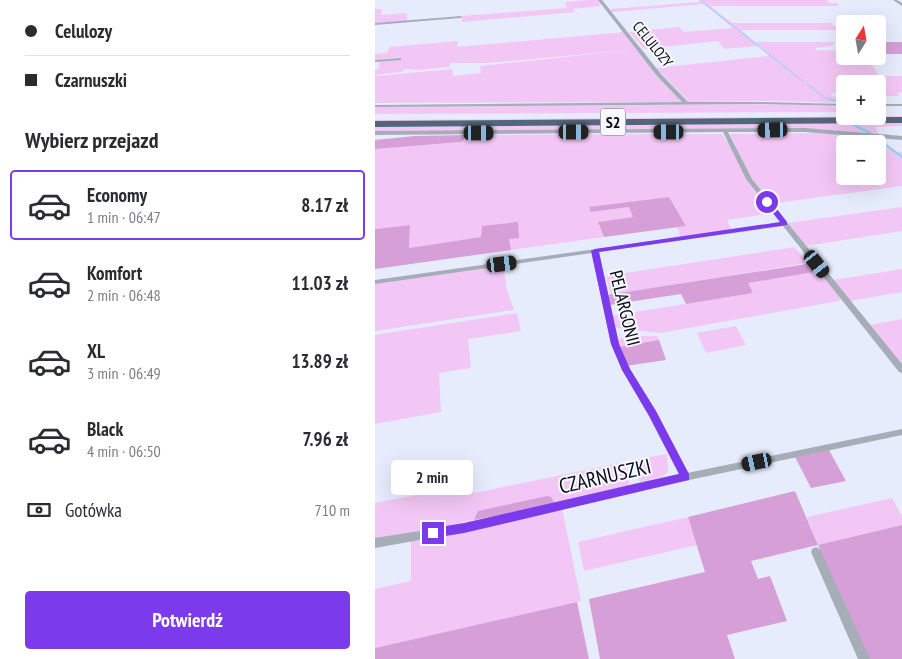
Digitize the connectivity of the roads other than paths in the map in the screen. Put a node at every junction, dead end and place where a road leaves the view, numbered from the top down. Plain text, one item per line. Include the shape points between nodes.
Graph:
1 (600, 0) edge
2 (895, 0) edge
3 (902, 4) edge
4 (460, 17) dead end
5 (375, 24) edge
6 (399, 59) dead end
7 (375, 61) edge
8 (687, 104) junction
9 (836, 105) edge
10 (886, 105) edge
11 (902, 105) edge
12 (375, 106) edge
13 (886, 114) edge
14 (902, 114) edge
15 (836, 115) edge
16 (375, 118) edge
17 (902, 120) edge
18 (375, 124) edge
19 (725, 131) junction
20 (375, 133) edge
21 (902, 138) edge
22 (785, 224) junction
23 (595, 251) junction
24 (375, 282) edge
25 (902, 370) edge
26 (902, 432) edge
27 (685, 477) junction
28 (375, 543) edge
29 (816, 552) dead end
30 (864, 659) edge

1 - 8 street, CELULOZY via 659,75
2 - 3 street
4 - 5 street
6 - 7 street
8 - 9 street
8 - 12 street
10 - 11 street
13 - 14 highway
15 - 16 highway, S2
17 - 18 highway, S2
19 - 20 street
19 - 21 street via 817,130
19 - 22 street via 749,179
22 - 23 street
22 - 25 street
23 - 24 street
23 - 27 street, PELARGONII via 615,344
26 - 27 street, CZARNUSZKI
27 - 28 street, CZARNUSZKI via 464,528
29 - 30 street

